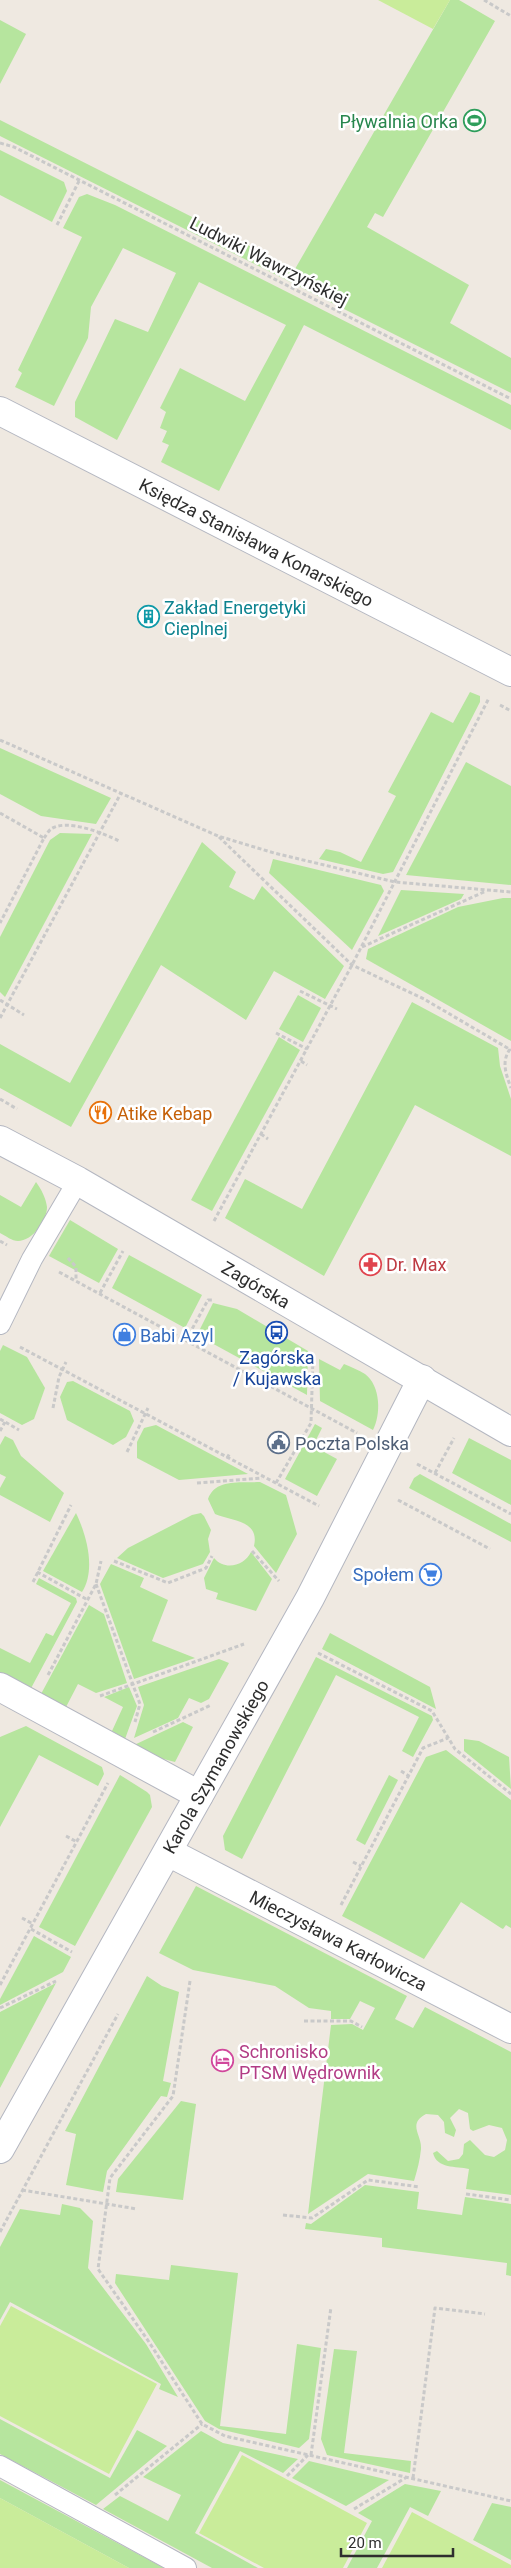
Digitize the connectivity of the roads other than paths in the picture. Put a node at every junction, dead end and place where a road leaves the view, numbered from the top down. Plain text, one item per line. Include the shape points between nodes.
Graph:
1 (0, 411) edge
2 (508, 670) edge
3 (0, 1140) edge
4 (78, 1182) junction
5 (0, 1324) edge
6 (422, 1379) junction
7 (511, 1432) edge
8 (0, 1687) edge
9 (199, 1794) junction
10 (168, 1852) junction
11 (511, 2029) edge
12 (0, 2149) edge
13 (0, 2466) edge
14 (186, 2568) edge

1 - 2 street, Księdza Stanisława Konarskiego
3 - 4 street, Zagórska
4 - 5 lane via 32,1259
4 - 6 street, Zagórska
6 - 7 street, Zagórska
6 - 9 street, Karola Szymanowskiego via 310,1598
8 - 9 street
9 - 10 street, Karola Szymanowskiego
10 - 11 street, Mieczysława Karłowicza
10 - 12 street, Karola Szymanowskiego
13 - 14 lane

